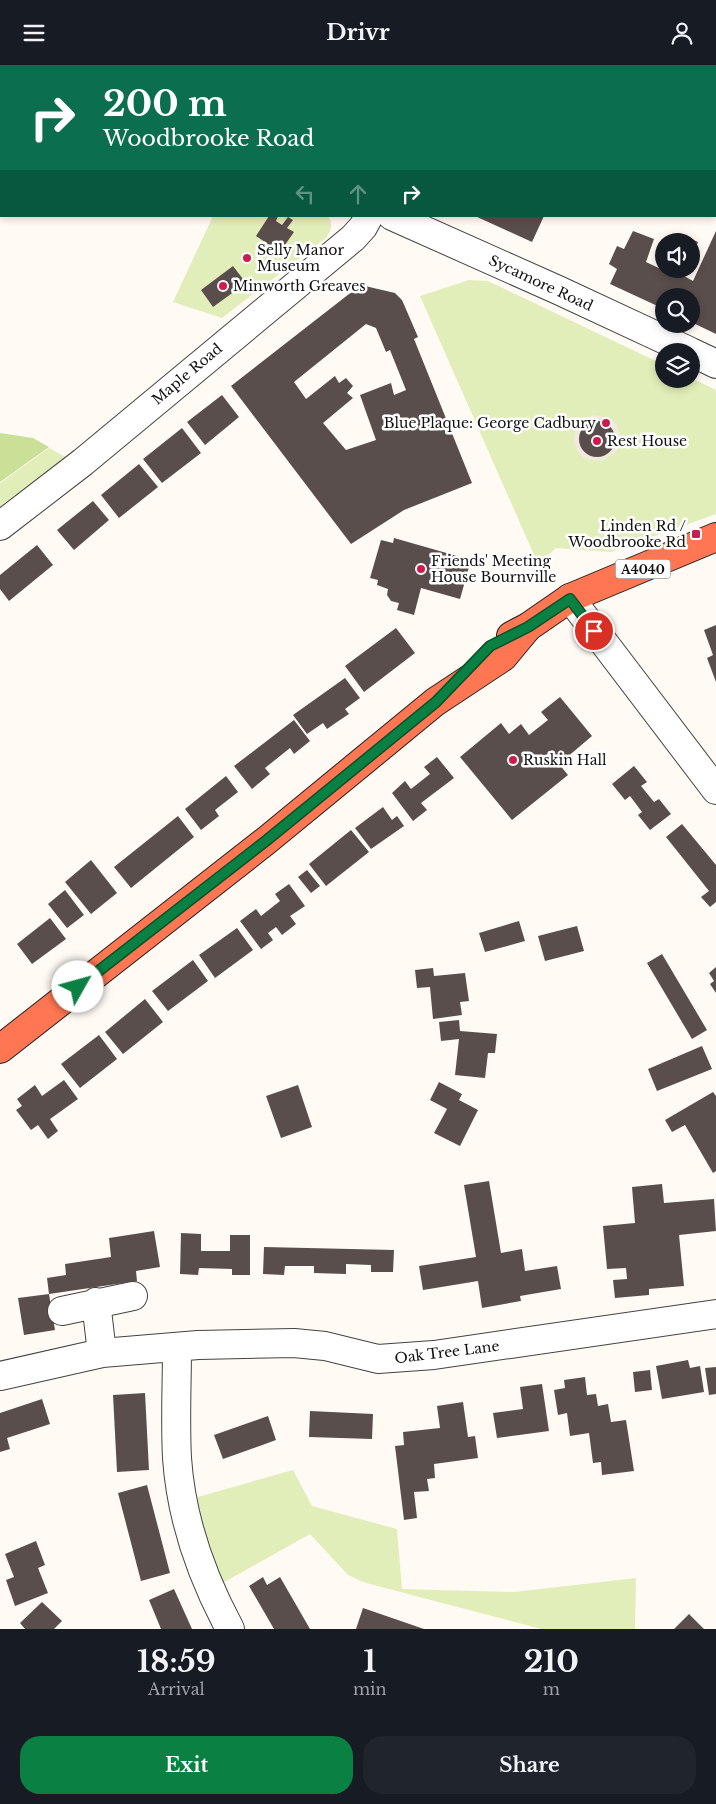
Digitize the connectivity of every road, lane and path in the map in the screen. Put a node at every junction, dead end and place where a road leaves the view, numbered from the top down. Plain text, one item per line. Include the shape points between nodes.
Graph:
1 (369, 217) edge
2 (394, 217) edge
3 (671, 343) edge
4 (700, 357) edge
5 (716, 364) edge
6 (0, 526) edge
7 (716, 537) edge
8 (570, 599) junction
9 (716, 790) edge
10 (0, 1049) edge
11 (133, 1296) dead end
12 (96, 1302) junction
13 (62, 1311) dead end
14 (716, 1314) edge
15 (177, 1347) junction
16 (102, 1353) junction
17 (0, 1376) edge
18 (230, 1629) edge

1 - 6 street, Maple Road via 353,238 83,462
2 - 3 street, Sycamore Road
4 - 5 street, Sycamore Road
7 - 8 highway, A4040
8 - 9 street
8 - 10 highway, A4040 via 528,627 490,646 436,702 267,840
11 - 12 street
12 - 13 street
12 - 16 street
14 - 15 street, Oak Tree Lane via 434,1355 378,1359 325,1346 294,1343
15 - 16 street, Oak Tree Lane
15 - 18 street via 178,1459 184,1501 198,1559
16 - 17 street, Oak Tree Lane

